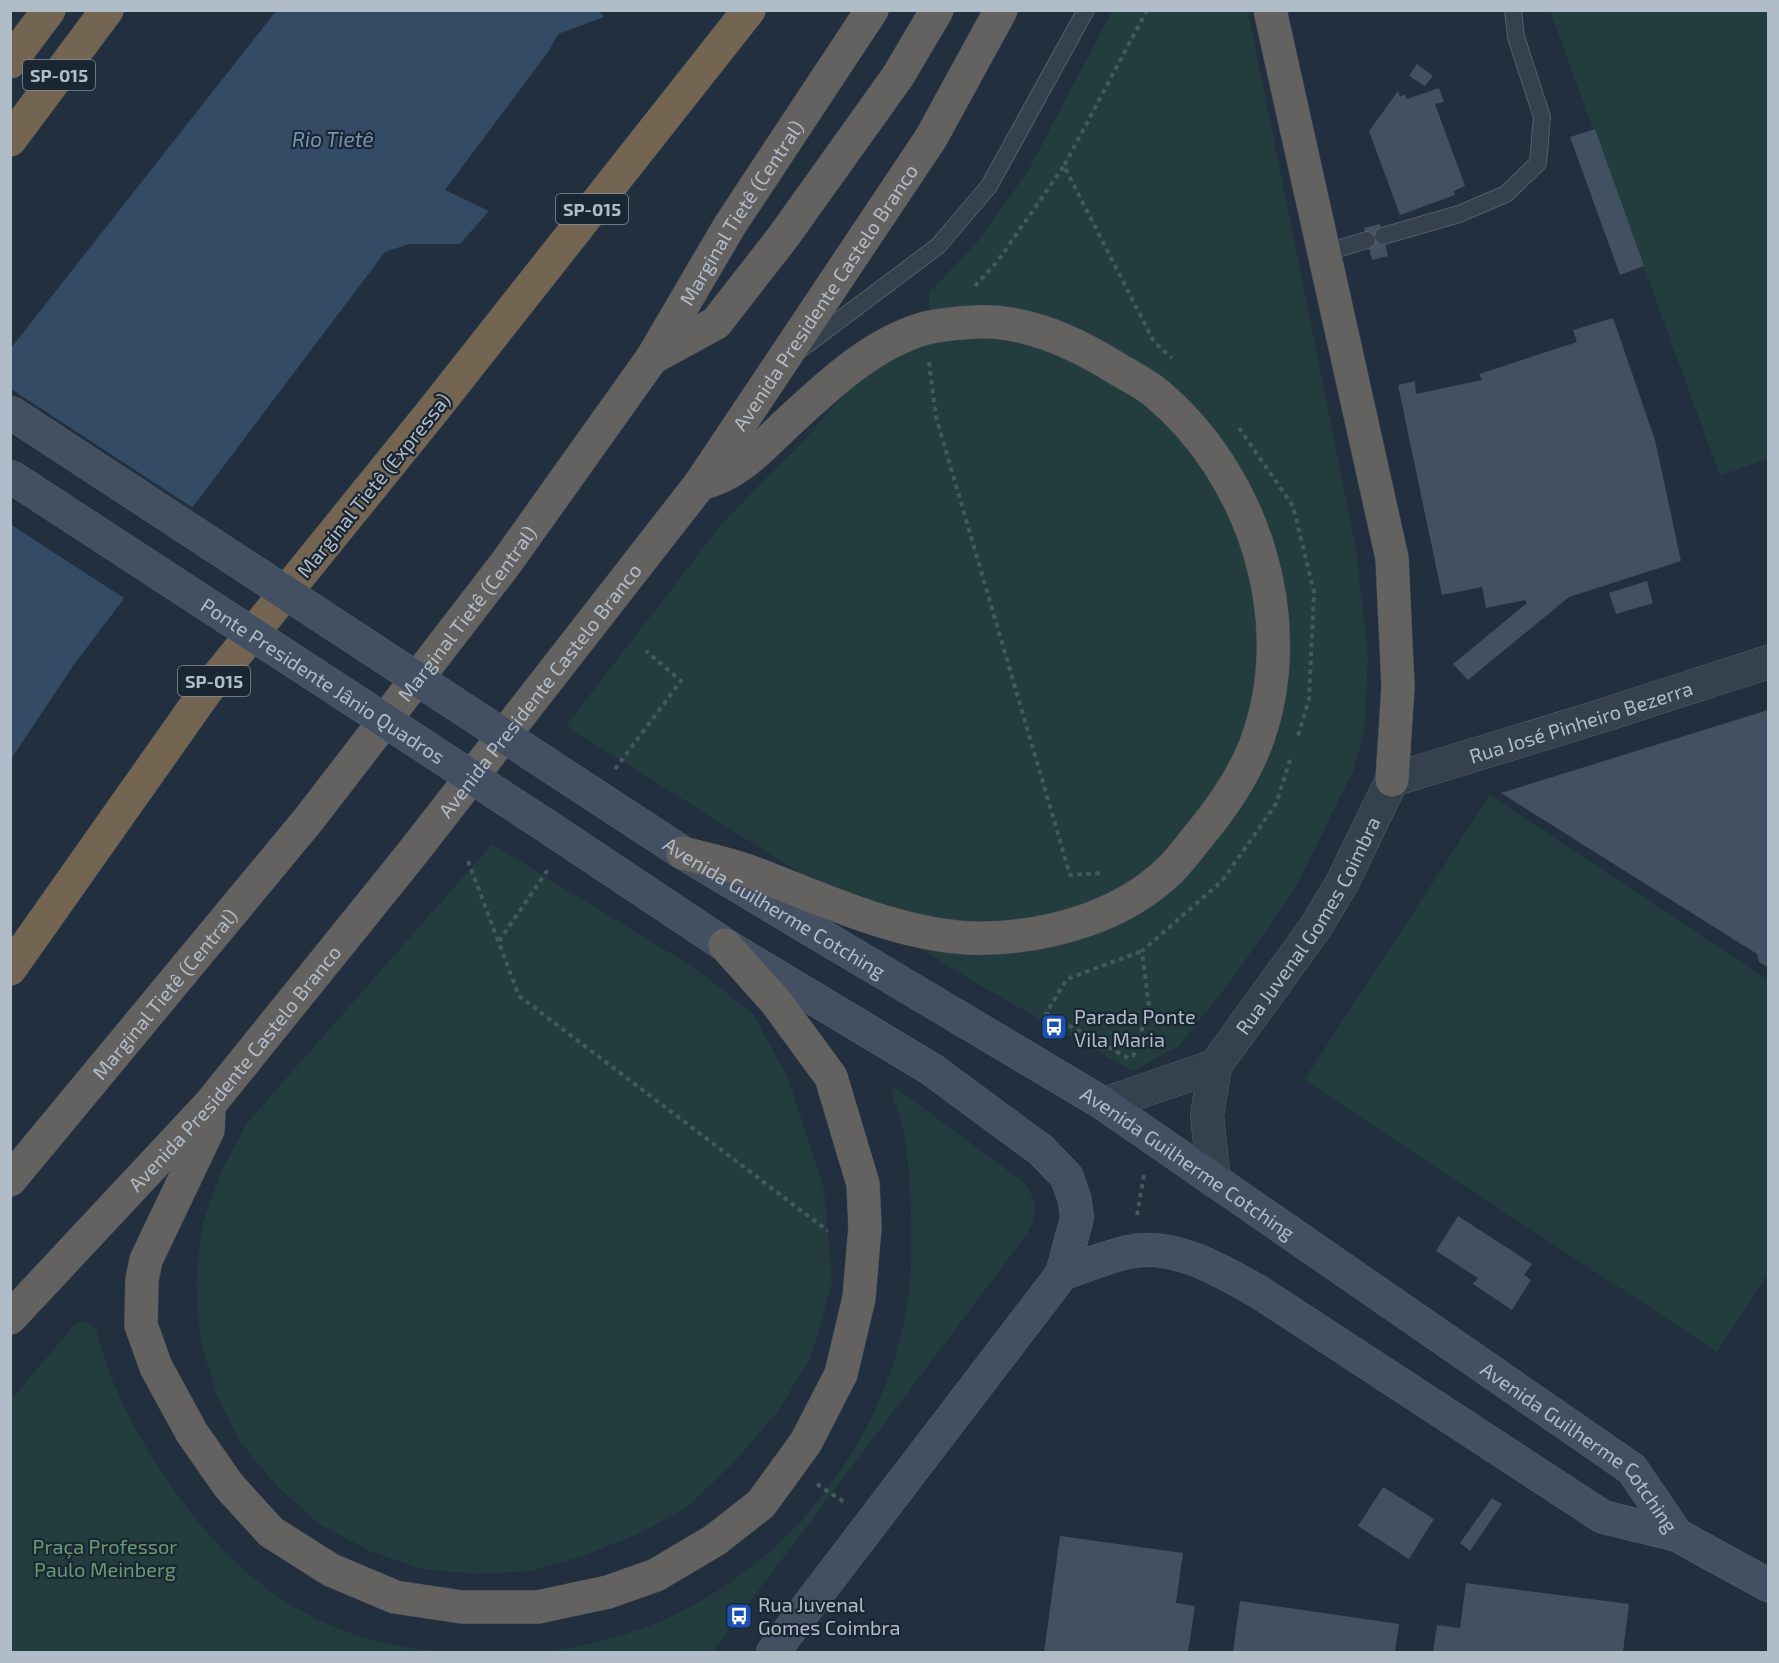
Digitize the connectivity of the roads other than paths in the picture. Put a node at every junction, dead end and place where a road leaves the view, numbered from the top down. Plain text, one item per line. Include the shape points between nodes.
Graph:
1 (49, 10) edge
2 (107, 10) edge
3 (749, 10) edge
4 (872, 10) edge
5 (937, 10) edge
6 (1001, 10) edge
7 (1086, 10) edge
8 (1270, 10) edge
9 (1513, 10) edge
10 (10, 62) edge
11 (10, 140) edge
12 (1324, 253) junction
13 (652, 358) junction
14 (781, 364) junction
15 (10, 412) edge
16 (10, 476) edge
17 (700, 484) junction
18 (1768, 662) edge
19 (1392, 780) junction
20 (683, 853) junction
21 (725, 945) junction
22 (10, 969) edge
23 (1215, 1066) junction
24 (210, 1104) junction
25 (1104, 1104) junction
26 (10, 1180) edge
27 (1214, 1180) junction
28 (1062, 1274) junction
29 (10, 1318) edge
30 (1677, 1535) junction
31 (1768, 1585) edge
32 (773, 1653) edge

1 - 10 highway, SP-015
2 - 11 highway, SP-015
3 - 22 highway, Marginal Tietê (Expressa) / SP-015 via 206,691
4 - 13 highway, Marginal Tietê (Central) via 730,225
5 - 13 highway via 898,76 716,323
6 - 14 highway, Avenida Presidente Castelo Branco via 931,138
7 - 14 lane via 988,186 938,246
8 - 12 highway
9 - 12 lane via 1516,37 1542,117 1538,163 1506,194 1459,214
12 - 19 highway via 1392,558 1398,687
13 - 26 highway, Marginal Tietê (Central) via 506,563 309,819
14 - 17 highway, Avenida Presidente Castelo Branco
15 - 20 main road, Avenida Guilherme Cotching, bridge
16 - 21 main road, Ponte Presidente Jânio Quadros, bridge
17 - 20 highway via 738,469 863,359 927,327 978,322 1026,328 1089,351 1155,392 1202,439 1233,484 1257,543 1271,604 1272,679 1257,740 1225,804 1170,871 1121,907 1042,933 985,939 927,932 865,915 755,873
17 - 24 highway, Avenida Presidente Castelo Branco via 403,865
18 - 19 street, Rua José Pinheiro Bezerra
19 - 23 street, Rua Juvenal Gomes Coimbra via 1342,883 1315,928
20 - 25 main road, Avenida Guilherme Cotching
21 - 24 highway via 776,1002 831,1077 862,1184 865,1227 859,1298 841,1374 806,1442 762,1504 715,1540 656,1575 608,1592 538,1606 462,1607 395,1598 331,1570 271,1532 229,1486 192,1433 156,1367 141,1325 146,1260 208,1130
21 - 28 main road via 931,1069 1041,1150 1067,1177 1075,1201 1077,1218
23 - 25 street
23 - 27 street, Rua Juvenal Gomes Coimbra via 1207,1115
24 - 29 highway, Avenida Presidente Castelo Branco
25 - 27 main road, Avenida Guilherme Cotching
27 - 30 main road, Avenida Guilherme Cotching via 1632,1469
28 - 30 main road via 1131,1251 1178,1255 1211,1264 1603,1516
28 - 32 main road
30 - 31 main road, Avenida Guilherme Cotching

